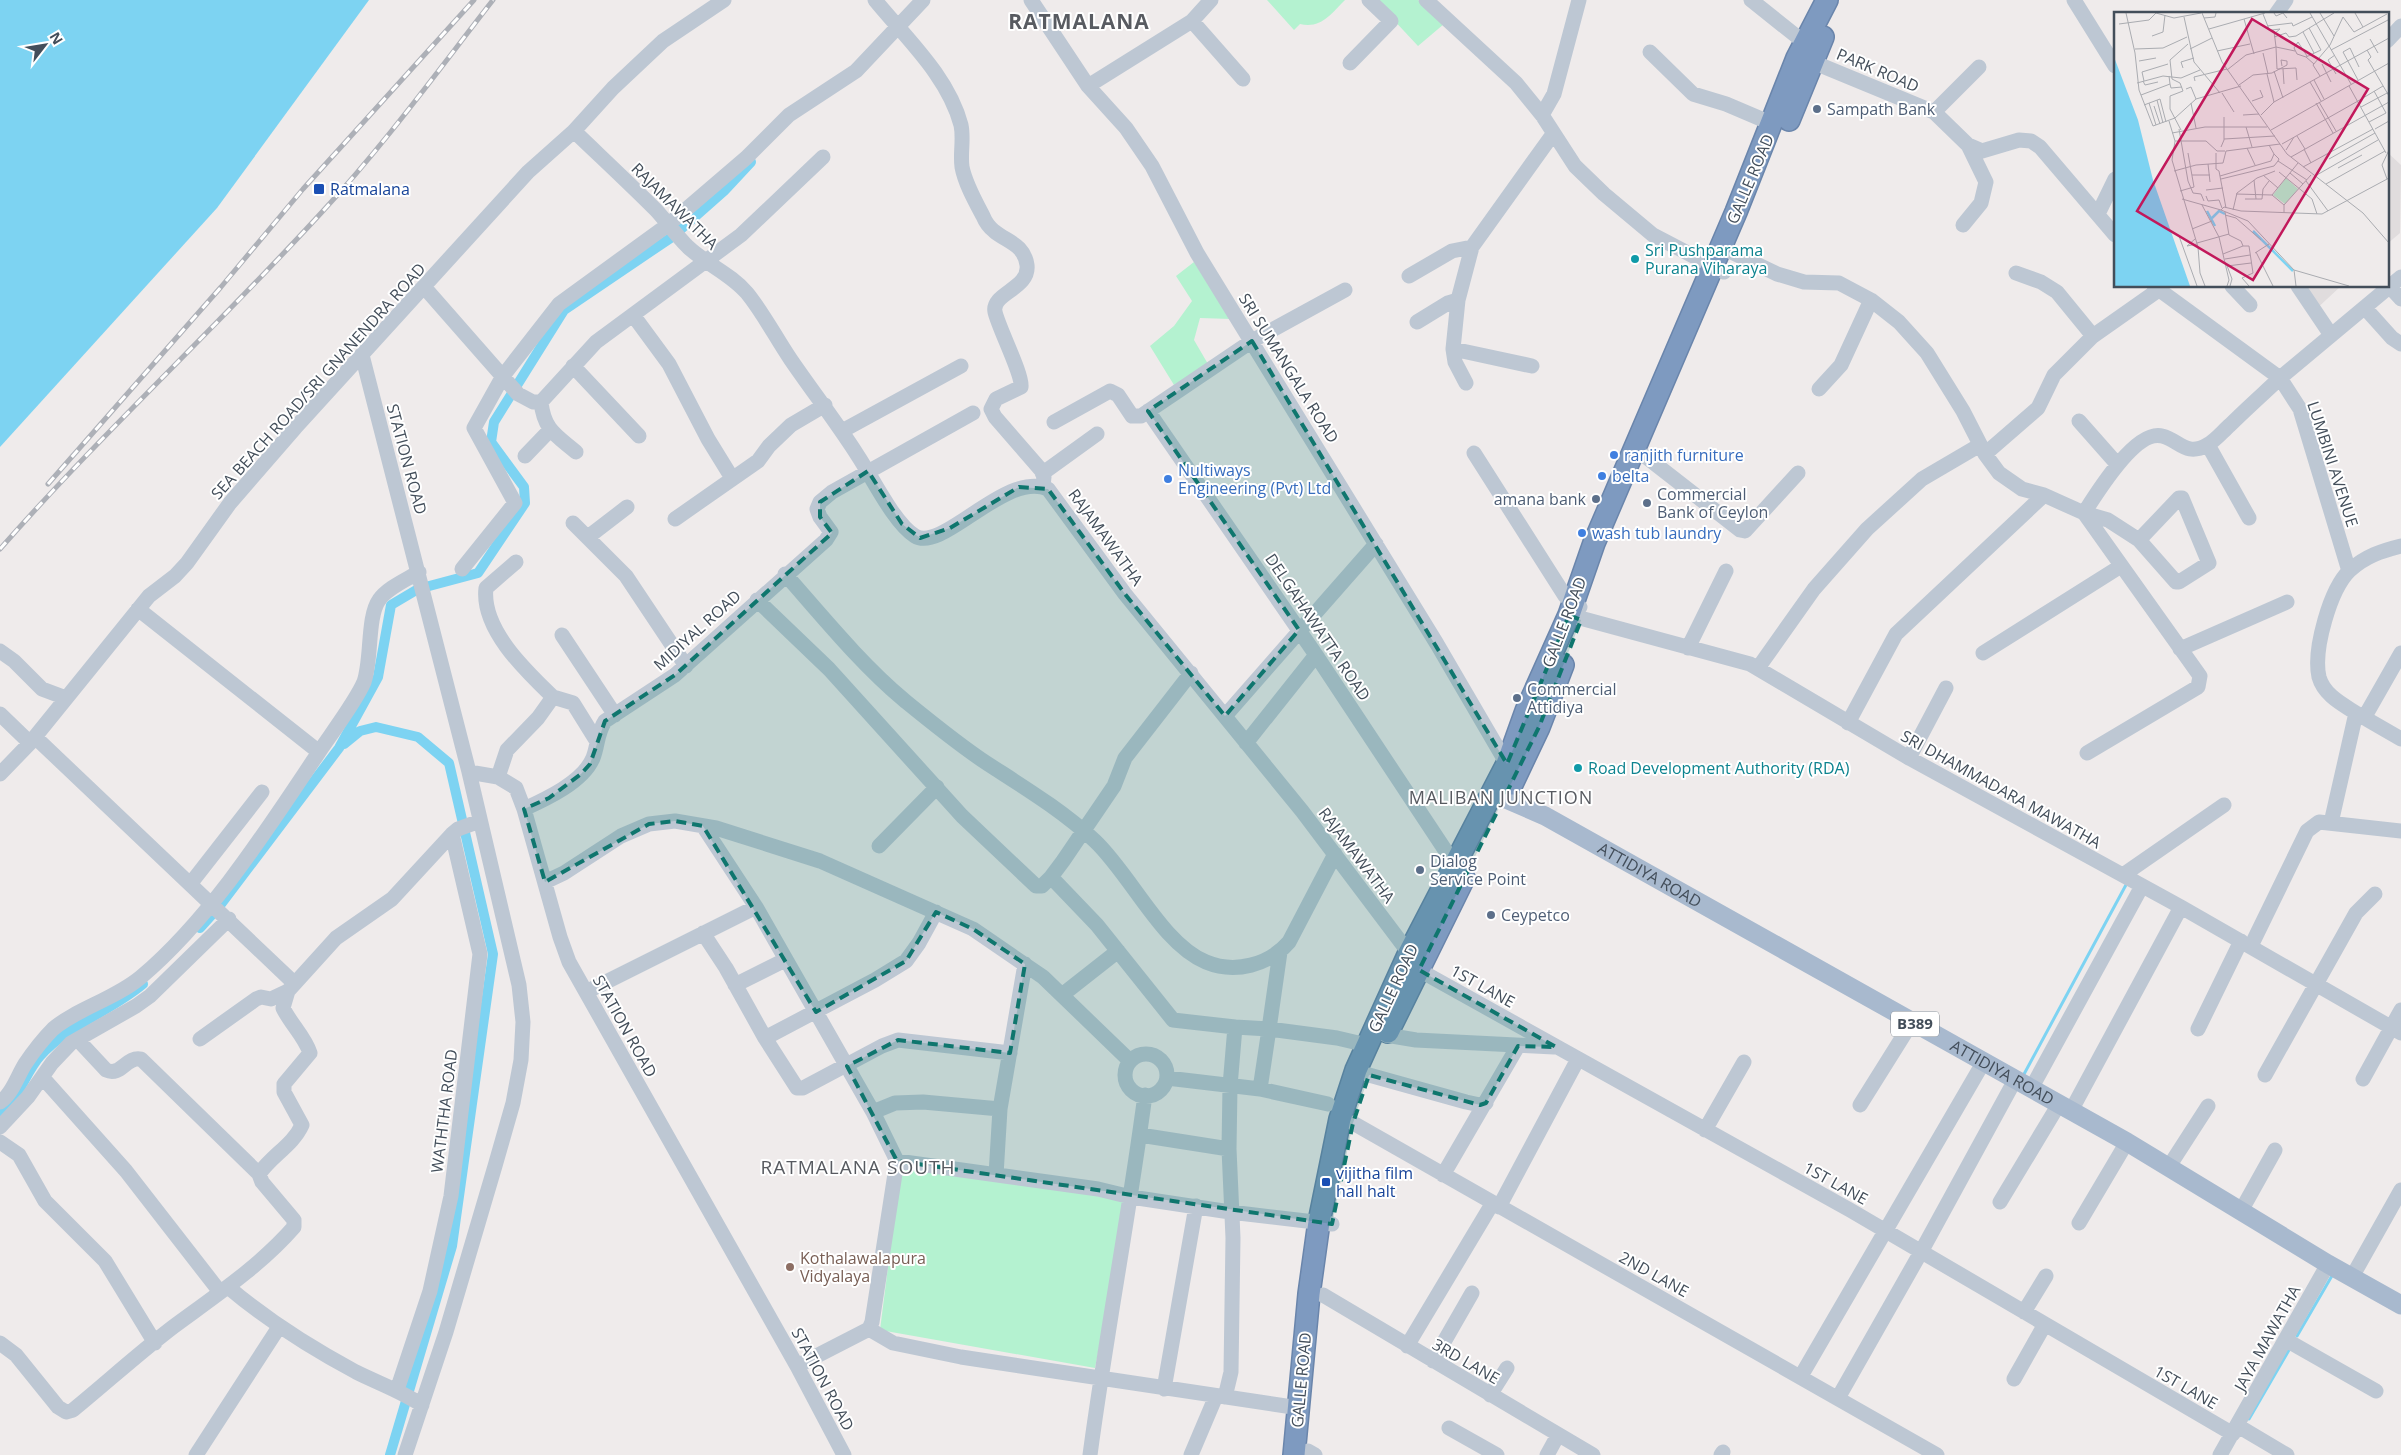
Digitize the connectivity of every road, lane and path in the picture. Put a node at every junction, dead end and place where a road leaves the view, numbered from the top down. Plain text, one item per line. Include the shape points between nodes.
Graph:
1 (724, 0) edge
2 (875, 0) edge
3 (923, 0) edge
4 (1030, 0) edge
5 (1211, 0) edge
6 (1369, 0) edge
7 (1579, 0) edge
8 (1751, 0) edge
9 (1827, 0) edge
10 (1839, 0) edge
11 (2074, 0) edge
12 (2286, 0) edge
13 (1428, 1) edge
14 (2277, 12) edge
15 (1192, 21) junction
16 (2401, 26) edge
17 (901, 31) junction
18 (2388, 40) edge
19 (1650, 52) dead end
20 (1805, 53) junction
21 (1350, 63) dead end
22 (2114, 64) edge
23 (1979, 67) dead end
24 (1243, 79) dead end
25 (1088, 86) junction
26 (1934, 112) junction
27 (1542, 115) junction
28 (1773, 124) junction
29 (574, 131) junction
30 (1553, 134) junction
31 (1968, 145) junction
32 (823, 157) dead end
33 (2114, 181) edge
34 (2098, 214) junction
35 (670, 225) junction
36 (1963, 225) dead end
37 (2114, 234) edge
38 (1472, 247) junction
39 (1727, 250) junction
40 (706, 261) junction
41 (1718, 269) junction
42 (2016, 273) dead end
43 (1409, 276) dead end
44 (2395, 282) edge
45 (425, 288) junction
46 (2155, 288) edge
47 (2234, 288) edge
48 (2299, 288) edge
49 (1345, 290) dead end
50 (2401, 299) edge
51 (1458, 300) junction
52 (1871, 300) junction
53 (2250, 305) dead end
54 (2365, 308) junction
55 (633, 315) junction
56 (1417, 322) dead end
57 (2331, 335) junction
58 (2093, 336) junction
59 (1252, 341) junction
60 (2401, 344) edge
61 (1453, 349) junction
62 (362, 355) junction
63 (573, 366) junction
64 (961, 366) dead end
65 (1532, 366) dead end
66 (503, 376) junction
67 (2280, 378) junction
68 (1466, 383) dead end
69 (1819, 389) dead end
70 (541, 402) junction
71 (825, 405) junction
72 (1148, 411) junction
73 (973, 414) dead end
74 (2079, 421) dead end
75 (1054, 422) dead end
76 (550, 430) junction
77 (842, 431) junction
78 (1097, 434) dead end
79 (639, 436) dead end
80 (2208, 445) junction
81 (1982, 450) junction
82 (576, 452) dead end
83 (1474, 453) dead end
84 (525, 456) dead end
85 (1645, 456) junction
86 (2117, 464) junction
87 (868, 471) junction
88 (1798, 473) dead end
89 (732, 478) junction
90 (1043, 480) junction
91 (2044, 495) junction
92 (627, 507) dead end
93 (2084, 513) junction
94 (2249, 518) dead end
95 (675, 519) dead end
96 (573, 522) dead end
97 (588, 537) junction
98 (2138, 540) junction
99 (1376, 544) junction
100 (2401, 546) edge
101 (516, 562) dead end
102 (2121, 566) junction
103 (462, 568) dead end
104 (1726, 571) dead end
105 (2349, 571) junction
106 (419, 572) junction
107 (785, 574) junction
108 (757, 600) junction
109 (2287, 602) dead end
110 (138, 609) junction
111 (1577, 612) junction
112 (1299, 630) junction
113 (562, 635) dead end
114 (1688, 648) junction
115 (2180, 649) junction
116 (0, 651) edge
117 (2401, 652) edge
118 (1984, 653) dead end
119 (1316, 655) junction
120 (686, 666) junction
121 (1758, 668) junction
122 (1191, 673) junction
123 (1946, 688) dead end
124 (553, 697) junction
125 (66, 698) junction
126 (0, 714) edge
127 (615, 715) junction
128 (1225, 716) junction
129 (2360, 716) junction
130 (1848, 723) junction
131 (2401, 739) edge
132 (33, 740) junction
133 (596, 740) junction
134 (1246, 743) junction
135 (320, 752) junction
136 (2088, 753) dead end
137 (1908, 758) junction
138 (1507, 764) junction
139 (469, 772) junction
140 (0, 774) edge
141 (498, 778) junction
142 (937, 788) junction
143 (262, 792) dead end
144 (1498, 796) junction
145 (2224, 805) dead end
146 (524, 809) junction
147 (2331, 823) junction
148 (703, 826) junction
149 (465, 827) junction
150 (1084, 831) junction
151 (2401, 831) edge
152 (879, 846) dead end
153 (1335, 854) junction
154 (1455, 865) junction
155 (2122, 875) junction
156 (1051, 877) junction
157 (545, 882) junction
158 (191, 883) junction
159 (2142, 886) junction
160 (2375, 894) dead end
161 (213, 904) junction
162 (756, 907) junction
163 (2181, 908) junction
164 (936, 912) junction
165 (227, 917) junction
166 (703, 933) junction
167 (2246, 944) junction
168 (1118, 951) junction
169 (1280, 952) junction
170 (786, 960) junction
171 (1414, 961) junction
172 (1025, 964) junction
173 (2316, 983) junction
174 (735, 985) junction
175 (291, 987) junction
176 (586, 992) junction
177 (1062, 995) junction
178 (2401, 1010) edge
179 (816, 1012) junction
180 (1912, 1022) junction
181 (1235, 1026) junction
182 (1268, 1028) junction
183 (2198, 1030) dead end
184 (2396, 1030) edge
185 (1386, 1035) junction
186 (765, 1038) junction
187 (200, 1039) dead end
188 (78, 1040) junction
189 (1367, 1045) junction
190 (1518, 1046) junction
191 (1556, 1048) junction
192 (1010, 1053) junction
193 (1578, 1059) junction
194 (1130, 1060) junction
195 (1744, 1062) dead end
196 (1983, 1063) junction
197 (847, 1066) junction
198 (1369, 1075) junction
199 (2265, 1075) dead end
200 (43, 1078) junction
201 (1167, 1078) junction
202 (2363, 1079) dead end
203 (2023, 1084) junction
204 (1230, 1086) junction
205 (1260, 1089) junction
206 (1145, 1095) junction
207 (0, 1102) edge
208 (1486, 1103) junction
209 (1860, 1105) dead end
210 (2208, 1106) dead end
211 (2065, 1107) junction
212 (1000, 1109) junction
213 (1341, 1110) junction
214 (873, 1112) junction
215 (0, 1127) edge
216 (1705, 1130) junction
217 (1140, 1135) junction
218 (0, 1142) edge
219 (2127, 1142) junction
220 (1229, 1149) junction
221 (2275, 1150) dead end
222 (897, 1162) junction
223 (2168, 1168) junction
224 (259, 1174) junction
225 (996, 1175) junction
226 (1443, 1176) junction
227 (2401, 1190) edge
228 (1132, 1197) junction
229 (2000, 1202) dead end
230 (1496, 1205) junction
231 (1196, 1206) junction
232 (2241, 1211) junction
233 (1230, 1212) junction
234 (1325, 1223) junction
235 (2079, 1223) dead end
236 (1884, 1231) junction
237 (1921, 1252) junction
238 (2338, 1269) junction
239 (2046, 1276) dead end
240 (224, 1290) junction
241 (1472, 1293) dead end
242 (1323, 1295) junction
243 (2401, 1305) edge
244 (2024, 1312) junction
245 (2045, 1324) junction
246 (279, 1327) junction
247 (869, 1329) junction
248 (2286, 1340) junction
249 (0, 1343) edge
250 (155, 1343) junction
251 (1408, 1346) junction
252 (1433, 1361) junction
253 (797, 1366) junction
254 (1507, 1368) dead end
255 (1801, 1376) junction
256 (1100, 1378) junction
257 (2014, 1380) dead end
258 (1164, 1389) junction
259 (2376, 1391) dead end
260 (1490, 1394) junction
261 (408, 1396) junction
262 (1220, 1396) junction
263 (1838, 1398) junction
264 (1299, 1408) junction
265 (1449, 1428) dead end
266 (2235, 1430) junction
267 (1558, 1435) junction
268 (1306, 1454) edge
269 (196, 1455) edge
270 (405, 1455) edge
271 (844, 1455) edge
272 (1090, 1455) edge
273 (1191, 1455) edge
274 (1497, 1455) edge
275 (1547, 1455) edge
276 (1593, 1455) edge
277 (1937, 1455) edge
278 (2220, 1455) edge
279 (2288, 1455) edge

1 - 29 street, SEA BEACH ROAD/SRI GNANENDRA ROAD via 663,41 613,88
2 - 17 street
3 - 17 street
4 - 25 street, SRI SUMANGALA ROAD
5 - 15 street
6 - 21 street via 1391,21
7 - 27 street via 1554,94
8 - 20 street, PARK ROAD
9 - 20 highway, GALLE ROAD
10 - 20 highway, GALLE ROAD
11 - 22 street
12 - 14 street
13 - 27 street via 1516,83
15 - 24 street
15 - 25 street
16 - 18 street
17 - 35 street via 856,71 789,115
17 - 90 street via 941,83 956,112 962,140 962,168 984,218 994,231 1020,249 1027,264 1022,282 997,301 994,309 1020,376 1021,387 996,399 991,409
19 - 28 street via 1693,94
20 - 26 street, PARK ROAD
20 - 28 highway, GALLE ROAD
20 - 39 highway, GALLE ROAD
23 - 26 street
25 - 59 street, SRI SUMANGALA ROAD via 1126,128 1152,166 1197,253
26 - 31 street, PARK ROAD
27 - 30 street
28 - 39 highway, GALLE ROAD
29 - 35 street, RAJAMAWATHA
29 - 45 street, SEA BEACH ROAD/SRI GNANENDRA ROAD via 528,172
30 - 38 street
30 - 41 street via 1575,166 1653,235
31 - 34 street via 1982,151 2019,140 2031,141 2040,147
31 - 36 street, PARK ROAD via 1986,182 1981,203
32 - 40 street via 742,235
33 - 34 street
34 - 37 street
35 - 40 street, RAJAMAWATHA
35 - 66 street via 560,304
38 - 43 street via 1452,252
38 - 51 street
39 - 41 highway, GALLE ROAD
39 - 52 street via 1777,274 1804,282 1840,283
40 - 55 street
40 - 71 street, RAJAMAWATHA via 747,292
41 - 85 highway, GALLE ROAD
41 - 111 highway, GALLE ROAD via 1597,535
42 - 58 street via 2041,282 2056,292
44 - 50 street
44 - 54 street
45 - 62 street, SEA BEACH ROAD/SRI GNANENDRA ROAD
45 - 66 street
46 - 58 street
46 - 67 street
47 - 53 street
48 - 57 street
49 - 59 street
51 - 56 street
51 - 61 street
52 - 69 street via 1841,365
52 - 81 street via 1899,322 1927,352
54 - 57 street
54 - 60 street
55 - 63 street via 596,342
55 - 89 street via 669,364
57 - 67 street
58 - 81 street via 2054,375 2038,408
59 - 72 street
59 - 99 street, SRI SUMANGALA ROAD
61 - 65 street
61 - 68 street via 1455,362
62 - 106 street, STATION ROAD
62 - 110 street, SEA BEACH ROAD/SRI GNANENDRA ROAD via 230,503 187,563 148,596
63 - 70 street
63 - 79 street
64 - 77 street
66 - 70 street via 518,394 533,402
66 - 103 street via 474,428 515,503
67 - 80 street
67 - 105 street, LUMBINI AVENUE via 2300,409
70 - 76 street via 542,416
71 - 77 street, RAJAMAWATHA
71 - 89 street via 790,426 758,461
72 - 75 street via 1138,417 1132,416 1118,395 1110,391
72 - 112 street, DELGAHAWATTA ROAD
73 - 87 street
74 - 86 street
76 - 82 street
76 - 84 street
77 - 87 street, RAJAMAWATHA
78 - 90 street
80 - 86 street via 2191,449 2181,447 2155,434
80 - 94 street
81 - 91 street via 1999,473 2022,488
81 - 121 street via 1922,479 1867,529 1814,589
83 - 111 street
85 - 88 street via 1745,531
85 - 111 highway, GALLE ROAD
86 - 93 street
87 - 90 street, RAJAMAWATHA via 902,524 920,538 950,528 1019,487
87 - 107 street, MIDIYAL ROAD via 824,497 817,509 831,532 826,540
89 - 95 street
90 - 122 street, RAJAMAWATHA via 1125,594
91 - 93 street
91 - 130 street via 1896,634
92 - 97 street
93 - 98 street via 2108,520
93 - 102 street
96 - 97 street
97 - 120 street via 626,576
98 - 98 street via 2176,582 2209,563 2182,498
99 - 112 street
99 - 138 street, SRI SUMANGALA ROAD
100 - 105 street via 2374,553
101 - 124 street via 486,588 484,600 493,624 518,663
102 - 115 street
102 - 118 street
104 - 114 street
105 - 129 street via 2326,611 2318,654 2319,678 2333,699
106 - 135 street via 379,600 374,612 363,683
106 - 139 street, STATION ROAD
107 - 108 street, MIDIYAL ROAD
107 - 150 street via 866,665 904,700
108 - 120 street, MIDIYAL ROAD
108 - 142 street via 829,669
109 - 115 street
110 - 125 street, SEA BEACH ROAD/SRI GNANENDRA ROAD
110 - 135 street
111 - 114 street, SRI DHAMMADARA MAWATHA
111 - 138 highway, GALLE ROAD via 1526,711
111 - 144 highway, GALLE ROAD via 1539,727
112 - 119 street, DELGAHAWATTA ROAD
112 - 128 street
113 - 127 street
114 - 121 street, SRI DHAMMADARA MAWATHA
115 - 136 street via 2200,676 2198,687
116 - 125 street via 14,660 42,689
117 - 129 street
119 - 134 street
119 - 154 street, DELGAHAWATTA ROAD
120 - 127 street, MIDIYAL ROAD
121 - 130 street, SRI DHAMMADARA MAWATHA
122 - 128 street, RAJAMAWATHA
122 - 150 street via 1125,758 1114,786
123 - 137 street
124 - 133 street via 573,703
124 - 141 street via 507,750
125 - 132 street, SEA BEACH ROAD/SRI GNANENDRA ROAD
126 - 132 street
127 - 133 street, MIDIYAL ROAD via 600,728
128 - 134 street, RAJAMAWATHA
129 - 131 street
129 - 147 street
130 - 137 street, SRI DHAMMADARA MAWATHA
132 - 140 street, SEA BEACH ROAD/SRI GNANENDRA ROAD
132 - 158 street
133 - 146 street, MIDIYAL ROAD via 590,764 581,774 549,798
134 - 153 street, RAJAMAWATHA
135 - 161 street
137 - 155 street, SRI DHAMMADARA MAWATHA
138 - 144 highway, GALLE ROAD
139 - 141 street, STATION ROAD
139 - 149 street
141 - 146 street, STATION ROAD via 516,788
142 - 152 street
142 - 156 street via 1036,886 1042,886
143 - 158 street
144 - 154 highway, GALLE ROAD
144 - 171 highway, GALLE ROAD
144 - 180 main road, ATTIDIYA ROAD / B389 via 1545,816
145 - 155 street
146 - 157 street, STATION ROAD
147 - 151 street
147 - 167 street via 2319,822 2307,832
148 - 157 street via 675,821 649,824 621,836
148 - 162 street
148 - 164 street via 820,861
149 - 175 street via 392,899 336,938
149 - 261 street, WATHTHA ROAD via 480,954 451,1196
149 - 261 street via 521,999 521,1060 496,1166
150 - 156 street
150 - 169 street via 1110,857 1163,926 1194,956 1207,963 1234,968 1262,961
153 - 169 street via 1289,942
153 - 171 street, RAJAMAWATHA
154 - 171 highway, GALLE ROAD
155 - 159 street, SRI DHAMMADARA MAWATHA
156 - 168 street
157 - 176 street, STATION ROAD via 560,937
158 - 161 street
159 - 163 street, SRI DHAMMADARA MAWATHA
159 - 203 street
160 - 173 street via 2356,913
161 - 165 street
161 - 207 street via 135,982 55,1028 41,1042
162 - 166 street
162 - 170 street
163 - 167 street, SRI DHAMMADARA MAWATHA
163 - 211 street
164 - 172 street via 973,929
164 - 179 street via 906,961
165 - 175 street
165 - 188 street via 150,996
166 - 174 street
166 - 176 street
167 - 173 street, SRI DHAMMADARA MAWATHA
167 - 183 street
168 - 177 street
168 - 181 street via 1173,1020
169 - 182 street
170 - 174 street
170 - 179 street
171 - 185 highway, GALLE ROAD
171 - 189 highway, GALLE ROAD
171 - 191 street, 1ST LANE
172 - 177 street
172 - 192 street
173 - 184 street, SRI DHAMMADARA MAWATHA
173 - 199 street
174 - 186 street
175 - 187 street via 271,999 256,999
175 - 224 street via 283,1008 310,1053 284,1084 284,1092 302,1125
176 - 253 street, STATION ROAD
177 - 194 street
178 - 184 street
179 - 186 street
179 - 197 street
180 - 196 main road, ATTIDIYA ROAD / B389
180 - 209 street
181 - 182 street
181 - 204 street
182 - 189 street
182 - 205 street
184 - 202 street
185 - 190 street
185 - 198 highway, GALLE ROAD
186 - 197 street via 797,1088
188 - 200 street via 61,1053
188 - 224 street via 112,1073 140,1058
189 - 213 highway, GALLE ROAD
190 - 191 street
190 - 208 street
191 - 193 street, 1ST LANE
192 - 197 street via 898,1040
192 - 212 street
193 - 216 street, 1ST LANE
193 - 230 street
194 - 201 street via 1142,1054 1155,1056 1165,1064
194 - 206 street via 1126,1081 1134,1092
195 - 216 street
196 - 203 main road, ATTIDIYA ROAD / B389
196 - 236 street
197 - 214 street
198 - 208 street via 1458,1100 1480,1105
198 - 213 highway, GALLE ROAD
200 - 215 street
200 - 240 street via 126,1171
201 - 204 street, 2ND LANE
201 - 206 street via 1161,1090
203 - 211 main road, ATTIDIYA ROAD / B389
203 - 237 street
204 - 205 street, 2ND LANE
204 - 220 street
205 - 213 street, 2ND LANE
206 - 217 street
208 - 226 street
210 - 223 street
211 - 219 main road, ATTIDIYA ROAD / B389
211 - 229 street
212 - 214 street via 923,1102 896,1103
212 - 225 street
213 - 226 street, 2ND LANE
213 - 234 highway, GALLE ROAD via 1326,1177
214 - 222 street
216 - 236 street, 1ST LANE
217 - 220 street
217 - 228 street
218 - 250 street via 19,1155 45,1201 105,1261
219 - 223 main road, ATTIDIYA ROAD / B389
219 - 235 street
220 - 233 street
221 - 232 street
222 - 225 street
222 - 247 street via 880,1280
223 - 232 main road, ATTIDIYA ROAD / B389
224 - 240 street via 294,1220 294,1227
225 - 228 street
226 - 230 street, 2ND LANE
227 - 238 street, JAYA MAWATHA
228 - 231 street
228 - 256 street
230 - 251 street
230 - 255 street, 2ND LANE
231 - 233 street
231 - 258 street
232 - 238 main road, ATTIDIYA ROAD / B389
233 - 234 street
233 - 262 street via 1233,1238 1232,1372
234 - 242 highway, GALLE ROAD
234 - 264 highway, GALLE ROAD via 1309,1294
236 - 237 street, 1ST LANE
236 - 255 street
237 - 244 street, 1ST LANE
237 - 263 street
238 - 243 main road, ATTIDIYA ROAD / B389
238 - 248 street, JAYA MAWATHA
239 - 244 street
240 - 246 street
240 - 250 street
241 - 252 street
242 - 251 street, 3RD LANE
242 - 268 highway, GALLE ROAD
244 - 245 street, 1ST LANE
245 - 257 street
245 - 266 street, 1ST LANE
246 - 261 street
246 - 269 street
247 - 253 street
247 - 256 street via 893,1343 914,1349
248 - 259 street
248 - 266 street, JAYA MAWATHA
249 - 250 street via 16,1355 58,1407 66,1412 73,1410
251 - 252 street, 3RD LANE
252 - 260 street, 3RD LANE
253 - 271 street, STATION ROAD
254 - 260 street
255 - 263 street, 2ND LANE
256 - 258 street
256 - 272 street
258 - 262 street
260 - 267 street, 3RD LANE
261 - 270 street
262 - 264 street
262 - 273 street
263 - 277 street, 2ND LANE
264 - 268 highway, GALLE ROAD
265 - 274 street
266 - 278 street, JAYA MAWATHA
266 - 279 street, 1ST LANE
267 - 275 street
267 - 276 street, 3RD LANE

